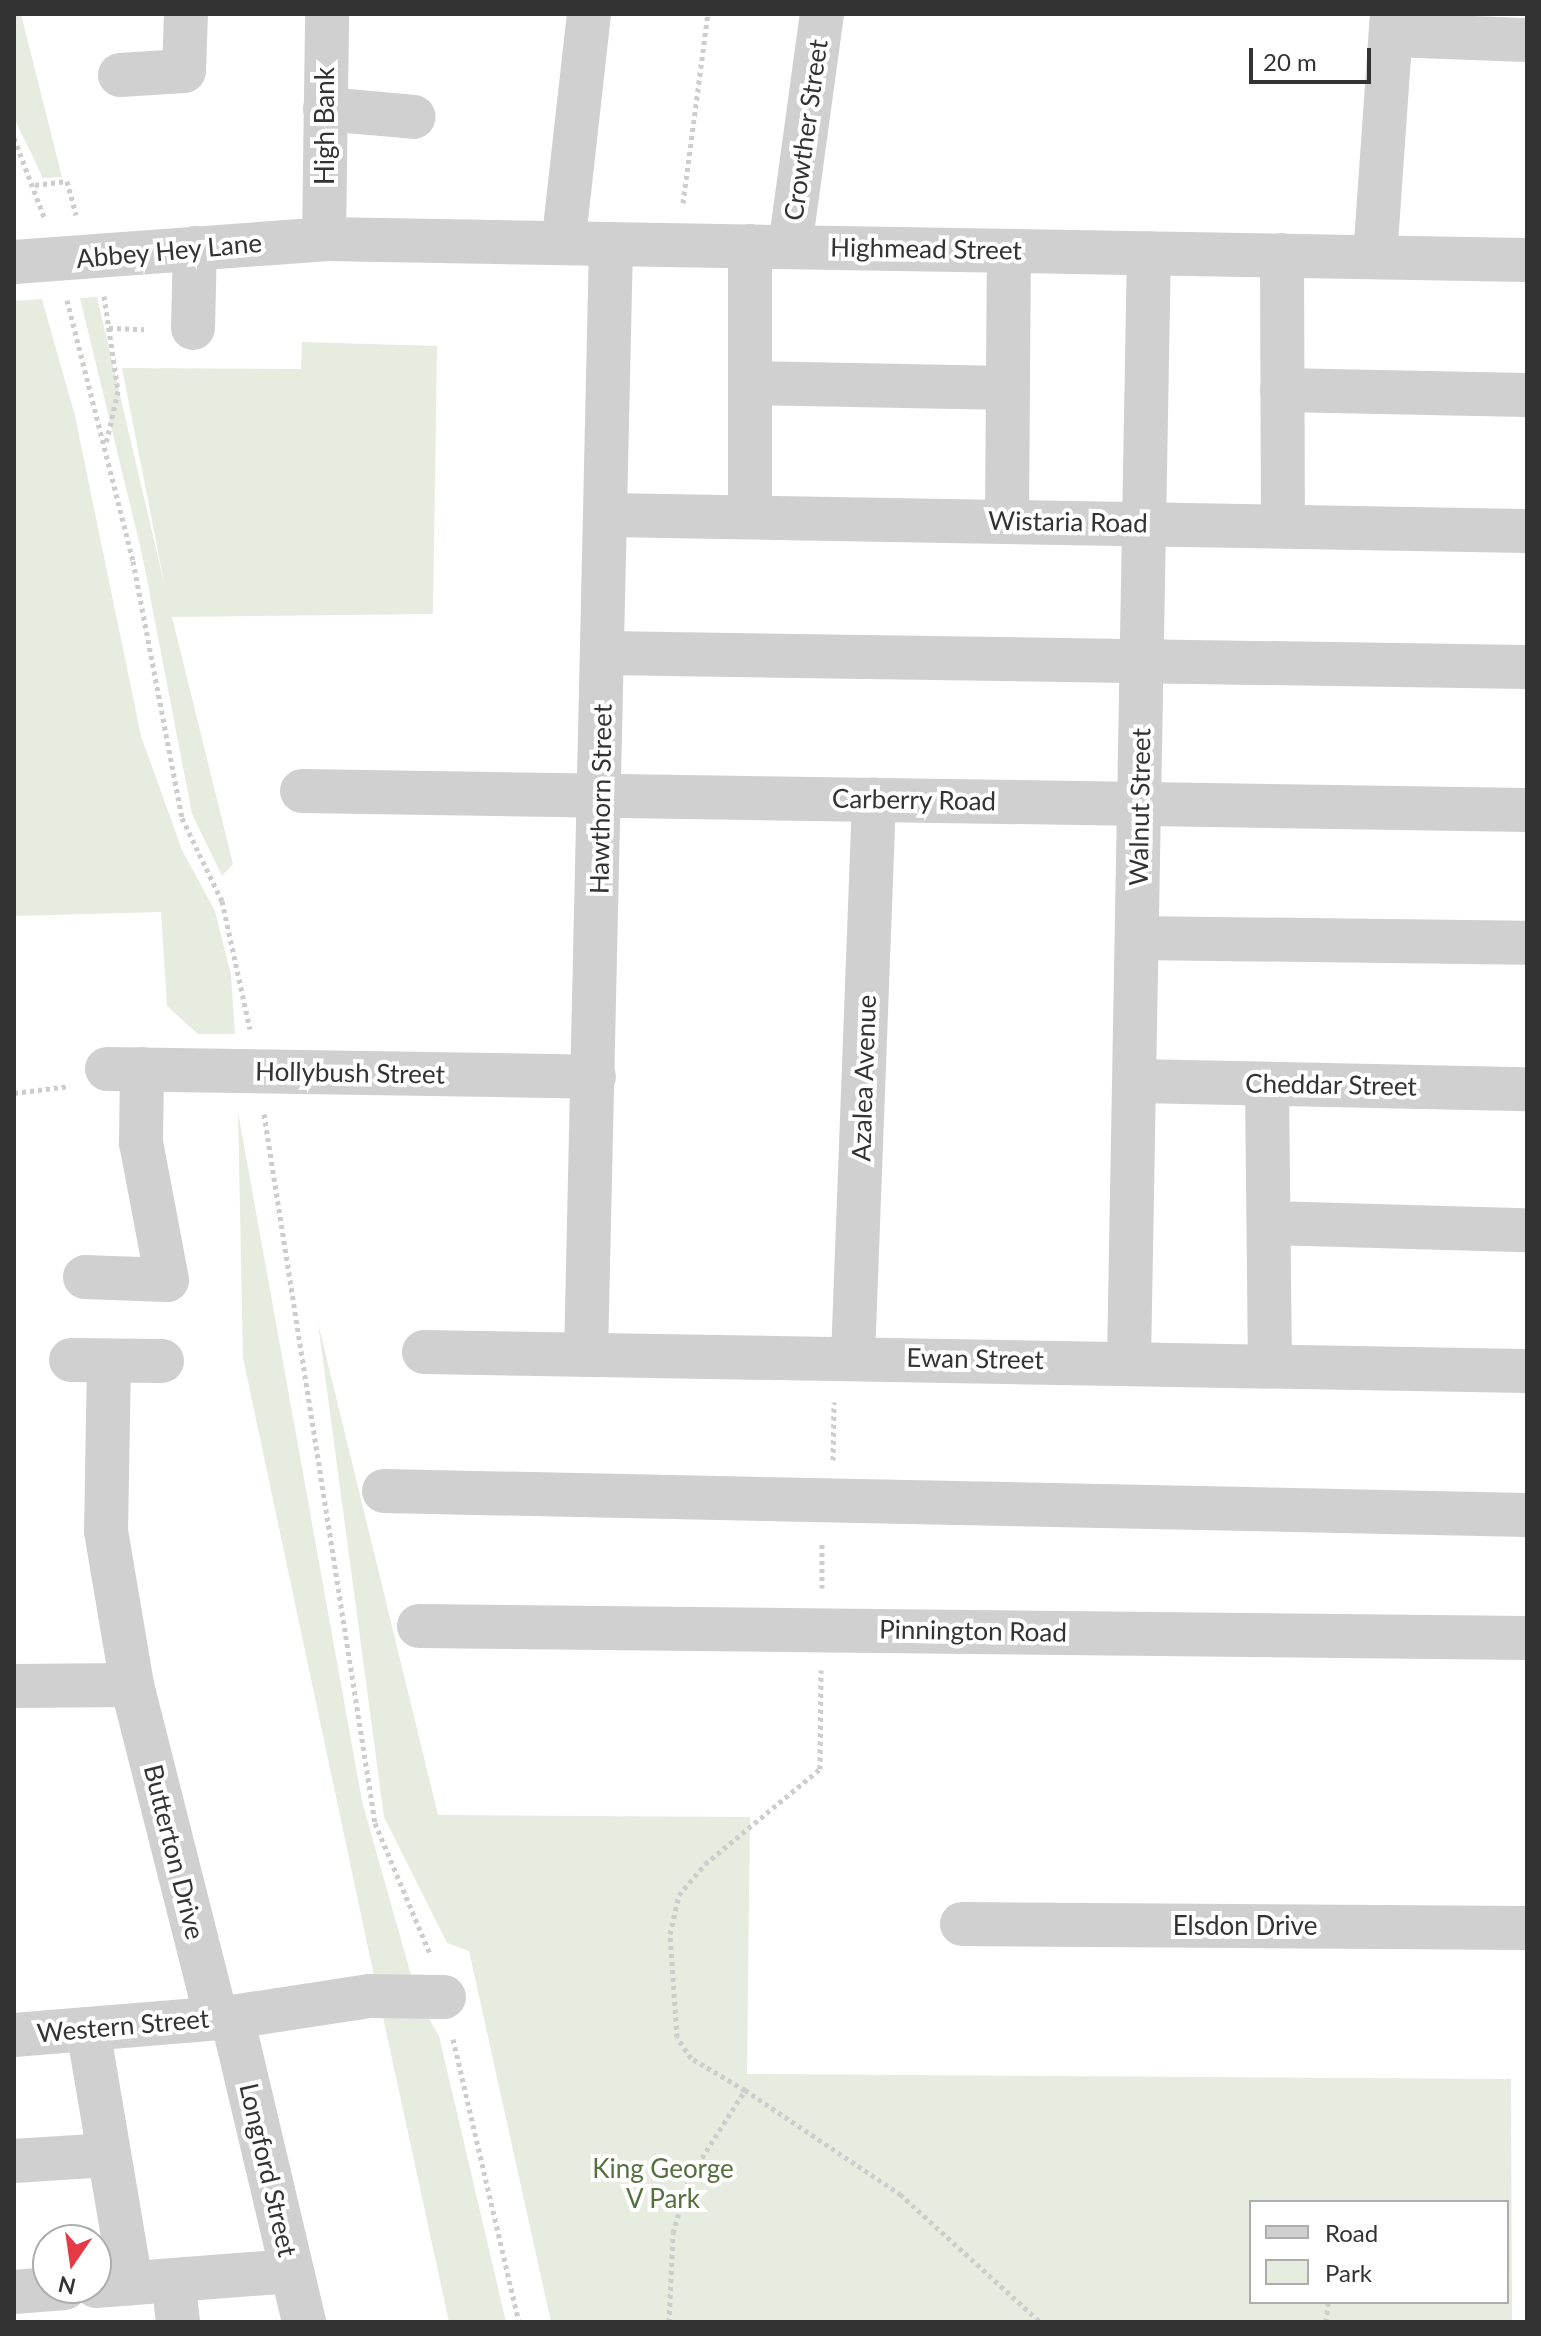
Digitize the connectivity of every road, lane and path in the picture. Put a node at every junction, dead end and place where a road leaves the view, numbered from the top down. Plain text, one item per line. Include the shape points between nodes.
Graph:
1 (186, 14) edge
2 (327, 14) edge
3 (589, 14) edge
4 (708, 14) edge
5 (822, 14) edge
6 (1392, 25) edge
7 (1527, 40) edge
8 (120, 75) dead end
9 (325, 109) junction
10 (414, 117) dead end
11 (14, 138) edge
12 (35, 185) junction
13 (682, 215) dead end
14 (566, 219) dead end
15 (48, 229) dead end
16 (324, 239) junction
17 (611, 244) junction
18 (770, 246) junction
19 (195, 248) junction
20 (1009, 251) junction
21 (1149, 253) junction
22 (1282, 255) junction
23 (1375, 257) junction
24 (1527, 260) edge
25 (17, 262) edge
26 (82, 263) junction
27 (109, 328) junction
28 (193, 328) dead end
29 (144, 329) dead end
30 (750, 383) junction
31 (1008, 388) junction
32 (1282, 390) junction
33 (1527, 395) edge
34 (106, 447) junction
35 (608, 515) junction
36 (750, 517) junction
37 (1007, 522) junction
38 (1145, 523) junction
39 (1283, 526) junction
40 (1527, 531) edge
41 (605, 653) junction
42 (1142, 660) junction
43 (1527, 667) edge
44 (302, 791) dead end
45 (601, 795) junction
46 (874, 799) junction
47 (1140, 804) junction
48 (1527, 810) edge
49 (1138, 938) junction
50 (1527, 943) edge
51 (252, 1040) dead end
52 (125, 1069) junction
53 (594, 1077) junction
54 (1136, 1081) junction
55 (1267, 1084) junction
56 (1527, 1089) edge
57 (14, 1093) edge
58 (263, 1109) dead end
59 (1269, 1223) junction
60 (1527, 1230) edge
61 (85, 1277) dead end
62 (424, 1352) dead end
63 (586, 1355) junction
64 (844, 1357) junction
65 (162, 1361) dead end
66 (1129, 1361) junction
67 (1270, 1365) junction
68 (1527, 1371) edge
69 (384, 1491) dead end
70 (823, 1498) junction
71 (1527, 1515) edge
72 (419, 1626) dead end
73 (821, 1629) junction
74 (1527, 1638) edge
75 (132, 1685) junction
76 (14, 1686) edge
77 (962, 1924) dead end
78 (1527, 1928) edge
79 (444, 1997) junction
80 (224, 2018) junction
81 (88, 2029) junction
82 (14, 2035) edge
83 (745, 2090) junction
84 (108, 2155) junction
85 (14, 2161) edge
86 (291, 2271) junction
87 (145, 2293) edge
88 (304, 2322) edge
89 (519, 2322) edge
90 (669, 2322) edge
91 (1040, 2322) edge

1 - 8 street via 184,71
2 - 9 street, High Bank
3 - 14 street
4 - 13 path
5 - 18 street, Crowther Street
6 - 7 street
6 - 23 street
9 - 10 street
9 - 16 street, High Bank
11 - 12 path
12 - 15 path
12 - 26 path via 67,181
16 - 17 street, Highmead Street
16 - 19 street, Abbey Hey Lane
17 - 18 street, Highmead Street
17 - 35 street, Hawthorn Street
18 - 20 street, Highmead Street
18 - 30 street, Crowther Street
19 - 26 street, Abbey Hey Lane
19 - 28 street
20 - 21 street, Highmead Street
20 - 31 street
21 - 22 street, Highmead Street
21 - 38 street, Walnut Street
22 - 23 street, Highmead Street
22 - 32 street
23 - 24 street, Highmead Street
25 - 26 street, Abbey Hey Lane
26 - 27 path
26 - 34 path
27 - 29 path
27 - 34 path via 118,391
30 - 31 street
30 - 36 street, Crowther Street
31 - 37 street
32 - 33 street
32 - 39 street
34 - 51 path via 182,818 222,901
35 - 36 street, Wistaria Road
35 - 41 street, Hawthorn Street
36 - 37 street, Wistaria Road
37 - 38 street, Wistaria Road
38 - 39 street, Wistaria Road
38 - 42 street, Walnut Street
39 - 40 street, Wistaria Road
41 - 42 street
41 - 45 street, Hawthorn Street
42 - 43 street
42 - 47 street, Walnut Street
44 - 45 street, Carberry Road
45 - 46 street, Carberry Road
45 - 53 street, Hawthorn Street
46 - 47 street, Carberry Road
46 - 64 street, Azalea Avenue
47 - 48 street, Carberry Road
47 - 49 street, Walnut Street
49 - 50 street
49 - 54 street, Walnut Street
52 - 53 street, Hollybush Street
52 - 57 path via 57,1093
52 - 61 street via 167,1280
53 - 63 street, Hawthorn Street
54 - 55 street, Cheddar Street
54 - 66 street, Walnut Street
55 - 56 street, Cheddar Street
55 - 59 street
58 - 79 path via 375,1823
59 - 60 street
59 - 67 street
62 - 63 street, Ewan Street
63 - 64 street, Ewan Street
64 - 66 street, Ewan Street
64 - 70 path via 832,1489
65 - 75 street, Butterton Drive via 90,1361 106,1531
66 - 67 street, Ewan Street
67 - 68 street, Ewan Street
69 - 70 street
70 - 71 street
70 - 73 path
72 - 73 street, Pinnington Road
73 - 74 street, Pinnington Road
73 - 83 path via 820,1769 705,1864 679,1895 670,1934 677,2037 691,2058
75 - 76 street
75 - 80 street, Butterton Drive
77 - 78 street, Elsdon Drive
79 - 80 street, Western Street via 369,1996
79 - 89 path
80 - 81 street, Western Street
80 - 86 street, Longford Street
81 - 82 street, Western Street
81 - 84 street
83 - 90 path via 689,2178 673,2233
83 - 91 path via 900,2194
84 - 85 street
84 - 87 street
86 - 87 street
86 - 88 street, Longford Street

